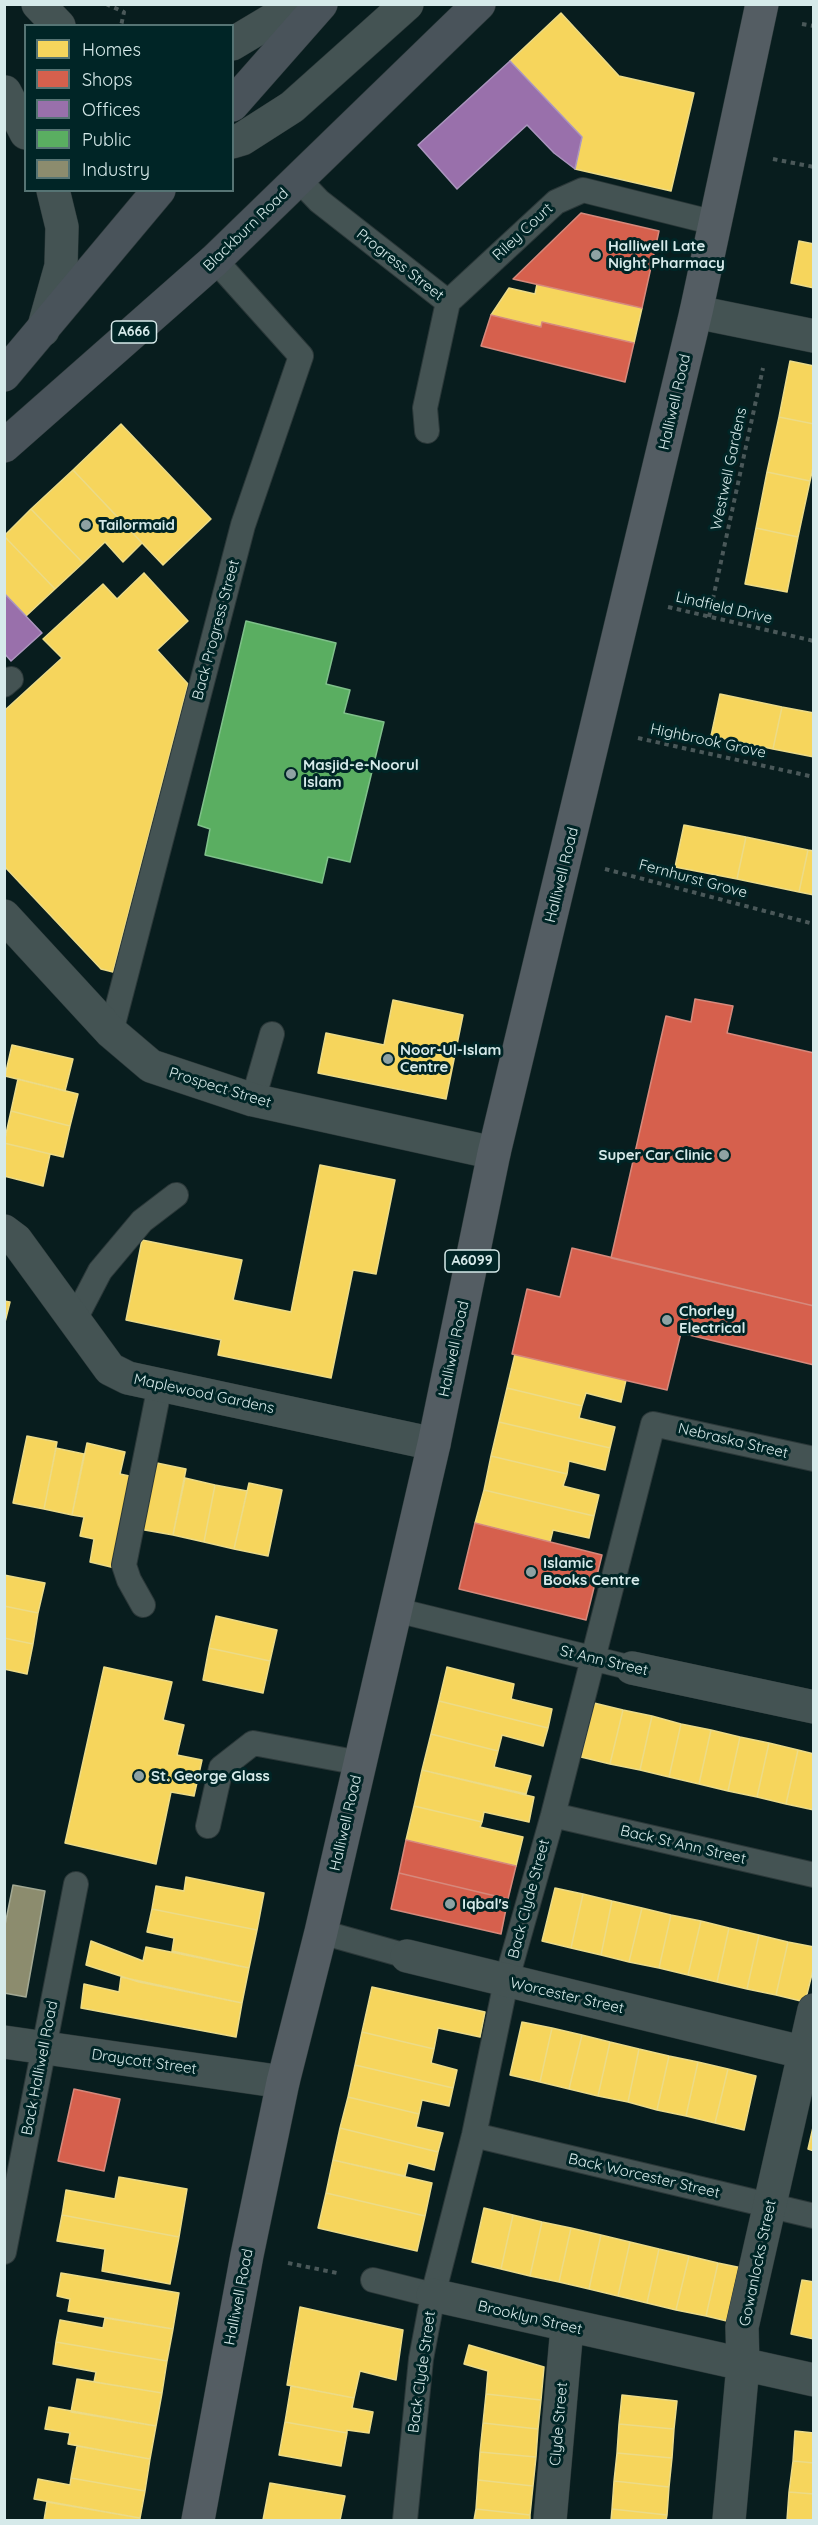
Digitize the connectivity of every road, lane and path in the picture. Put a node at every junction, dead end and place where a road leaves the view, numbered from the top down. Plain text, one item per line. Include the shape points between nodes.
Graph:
1 (38, 4) edge
2 (106, 4) edge
3 (299, 4) edge
4 (321, 4) edge
5 (407, 4) edge
6 (479, 4) edge
7 (762, 4) edge
8 (57, 24) edge
9 (121, 24) edge
10 (234, 43) edge
11 (5, 92) edge
12 (234, 103) edge
13 (24, 106) edge
14 (24, 129) edge
15 (234, 141) edge
16 (298, 180) junction
17 (53, 192) edge
18 (157, 192) edge
19 (715, 223) junction
20 (215, 260) junction
21 (448, 302) junction
22 (696, 312) junction
23 (772, 327) junction
24 (42, 332) junction
25 (813, 336) edge
26 (4, 375) edge
27 (426, 420) dead end
28 (4, 446) edge
29 (628, 598) junction
30 (709, 617) junction
31 (813, 641) edge
32 (597, 729) junction
33 (813, 777) edge
34 (566, 859) junction
35 (4, 916) edge
36 (813, 924) edge
37 (111, 1032) junction
38 (272, 1034) dead end
39 (253, 1100) junction
40 (494, 1153) junction
41 (176, 1195) dead end
42 (4, 1231) edge
43 (74, 1321) junction
44 (160, 1385) junction
45 (653, 1424) joint
46 (434, 1444) junction
47 (813, 1460) edge
48 (143, 1605) dead end
49 (396, 1610) junction
50 (593, 1660) junction
51 (632, 1668) joint
52 (813, 1707) edge
53 (360, 1763) junction
54 (553, 1815) junction
55 (207, 1826) dead end
56 (813, 1875) edge
57 (76, 1884) dead end
58 (321, 1932) junction
59 (407, 1956) joint
60 (506, 1982) junction
61 (813, 2010) edge
62 (4, 2042) edge
63 (43, 2049) junction
64 (809, 2054) edge
65 (283, 2082) junction
66 (474, 2135) junction
67 (770, 2206) junction
68 (813, 2216) edge
69 (4, 2252) edge
70 (247, 2255) junction
71 (373, 2280) joint
72 (433, 2295) junction
73 (567, 2326) junction
74 (743, 2365) junction
75 (813, 2380) edge
76 (198, 2520) edge
77 (405, 2520) edge
78 (550, 2520) edge
79 (729, 2520) edge

1 - 8 street
2 - 9 path via 124,12
3 - 10 street
4 - 12 highway
5 - 15 street via 292,107
6 - 16 highway, Blackburn Road / A666
7 - 19 main road, Halliwell Road / A6099
11 - 13 street
11 - 14 street
16 - 20 highway, Blackburn Road / A666
16 - 21 lane, Progress Street via 319,201
17 - 24 street via 62,227 61,266
18 - 24 highway
19 - 21 lane, Riley Court via 583,190 556,202
19 - 22 main road, Halliwell Road / A6099
20 - 28 highway, Blackburn Road / A666
20 - 37 lane, Back Progress Street via 301,356 243,525
21 - 27 lane, Progress Street
22 - 23 street
22 - 29 main road, Halliwell Road / A6099
23 - 25 street
23 - 30 path, Westwell Gardens
24 - 26 highway
29 - 30 path, Lindfield Drive
29 - 32 main road, Halliwell Road / A6099
30 - 31 path, Lindfield Drive
32 - 33 path, Highbrook Grove
32 - 34 main road, Halliwell Road / A6099
34 - 36 path, Fernhurst Grove
34 - 40 main road, Halliwell Road / A6099
35 - 37 street, Prospect Street
37 - 39 street, Prospect Street via 151,1066
38 - 39 lane
39 - 40 street, Prospect Street
40 - 46 main road, Halliwell Road / A6099
41 - 43 lane via 142,1221 100,1271
42 - 43 street, Maplewood Gardens via 16,1240
43 - 44 street, Maplewood Gardens via 110,1369 128,1378
44 - 46 street, Maplewood Gardens
44 - 48 lane via 124,1565
45 - 47 lane, Nebraska Street
45 - 50 lane, Back Clyde Street
46 - 49 main road, Halliwell Road / A6099
49 - 50 lane, St Ann Street
49 - 53 main road, Halliwell Road / A6099
50 - 51 lane, St Ann Street
50 - 54 lane, Back Clyde Street
51 - 52 street, St Ann Street
53 - 55 lane via 253,1743 221,1768
53 - 58 main road, Halliwell Road / A6099
54 - 56 lane, Back St Ann Street
54 - 60 lane, Back Clyde Street
57 - 63 lane, Back Halliwell Road
58 - 59 lane, Worcester Street
58 - 65 main road, Halliwell Road / A6099
59 - 60 street, Worcester Street
60 - 64 street, Worcester Street
60 - 66 lane, Back Clyde Street
61 - 64 street, Gowanlocks Street
62 - 63 street, Draycott Street
63 - 65 street, Draycott Street
63 - 69 lane, Back Halliwell Road
64 - 67 street, Gowanlocks Street
65 - 70 main road, Halliwell Road / A6099
66 - 67 lane, Back Worcester Street
66 - 72 lane, Back Clyde Street
67 - 68 lane, Back Worcester Street
67 - 74 street, Gowanlocks Street via 742,2326
70 - 71 path
70 - 76 main road, Halliwell Road / A6099
71 - 72 lane, Brooklyn Street
72 - 73 street, Brooklyn Street
72 - 77 lane, Back Clyde Street via 421,2359
73 - 74 street, Brooklyn Street
73 - 78 street, Clyde Street
74 - 75 street, Brooklyn Street
74 - 79 street, Gowanlocks Street

